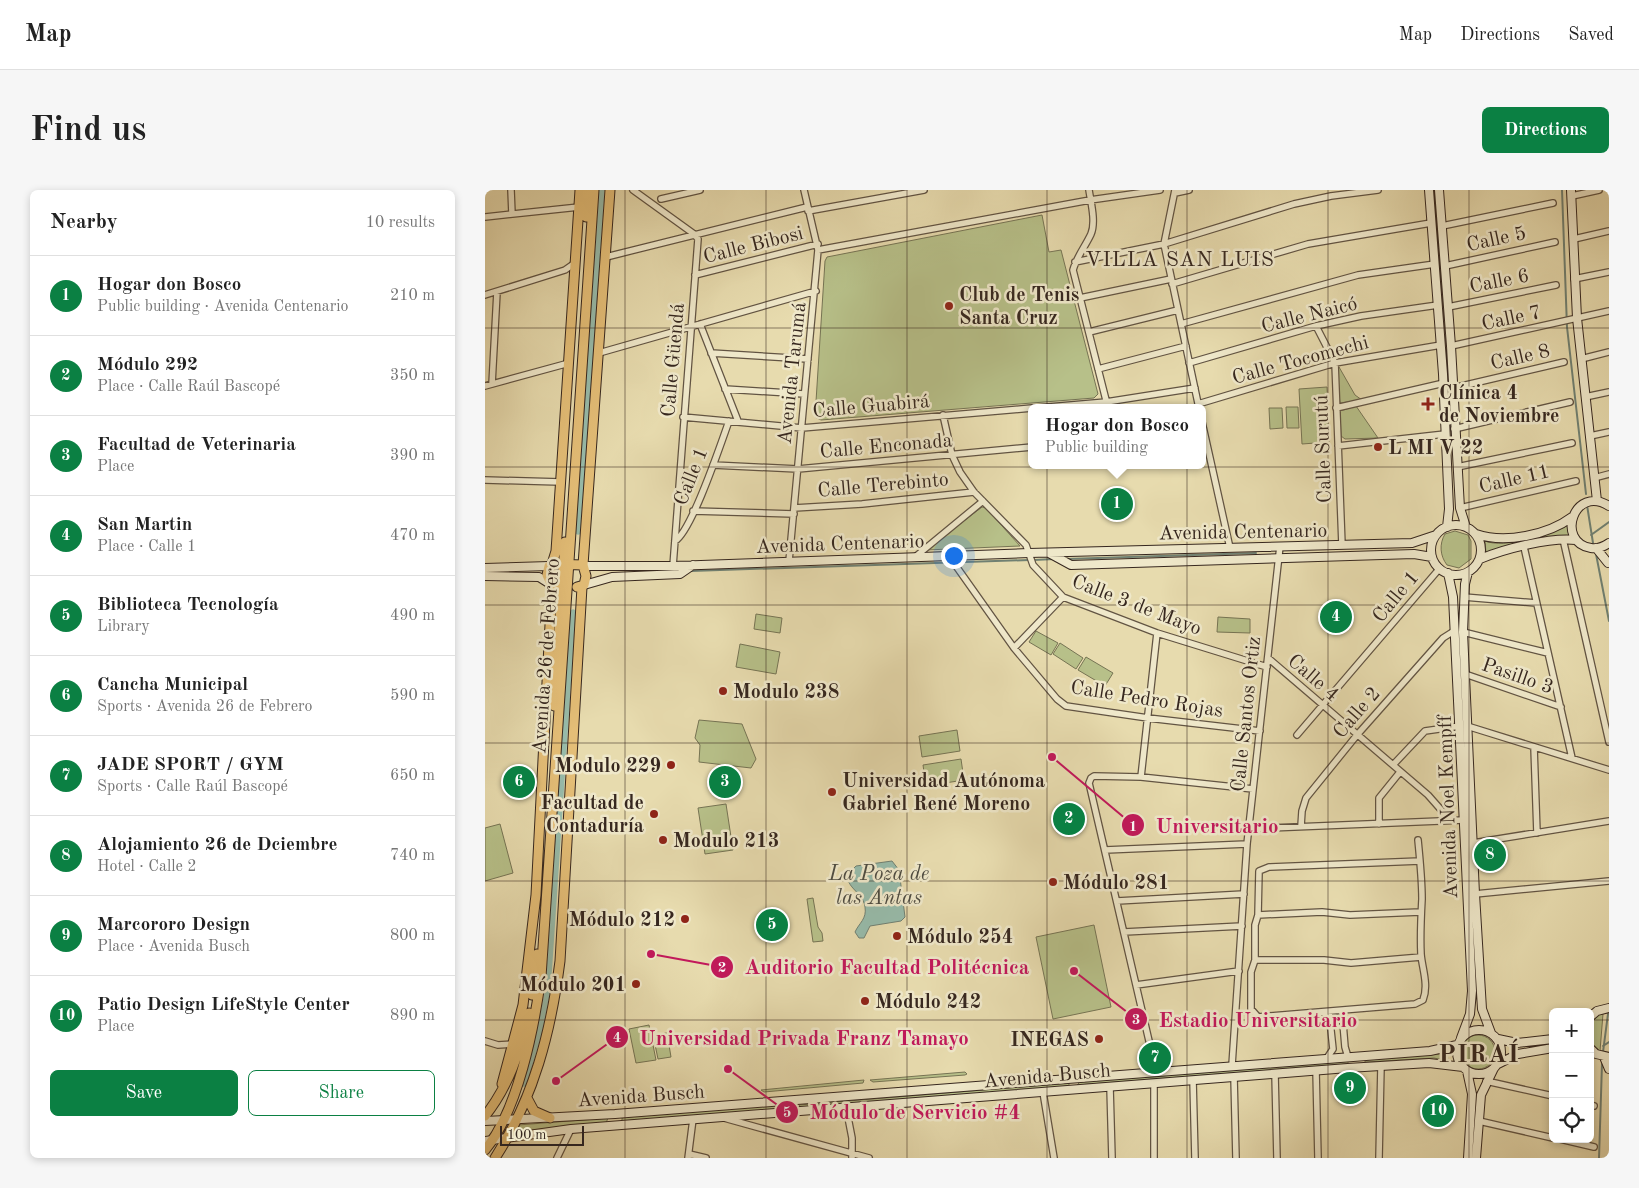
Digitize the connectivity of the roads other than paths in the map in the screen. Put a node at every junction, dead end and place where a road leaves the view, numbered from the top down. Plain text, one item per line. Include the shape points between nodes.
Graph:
1 (511, 190) edge
2 (580, 190) edge
3 (587, 190) edge
4 (594, 190) edge
5 (610, 190) edge
6 (633, 190) edge
7 (661, 190) edge
8 (700, 190) edge
9 (803, 190) edge
10 (924, 190) edge
11 (1089, 190) edge
12 (1160, 190) edge
13 (1189, 190) edge
14 (1378, 190) edge
15 (1429, 190) edge
16 (1599, 190) edge
17 (1439, 191) edge
18 (1175, 192) edge
19 (1572, 193) edge
20 (661, 199) junction
21 (1091, 200) junction
22 (1553, 202) dead end
23 (579, 207) junction
24 (659, 208) junction
25 (808, 209) junction
26 (512, 214) junction
27 (485, 217) edge
28 (1431, 223) junction
29 (1442, 226) junction
30 (1609, 231) edge
31 (694, 234) junction
32 (1573, 239) junction
33 (1555, 242) dead end
34 (1164, 244) junction
35 (818, 247) junction
36 (606, 257) junction
37 (576, 261) junction
38 (1075, 262) junction
39 (1445, 263) junction
40 (1435, 264) junction
41 (1609, 272) edge
42 (695, 275) junction
43 (1574, 279) junction
44 (1172, 282) junction
45 (1556, 285) dead end
46 (816, 291) junction
47 (497, 292) junction
48 (485, 295) edge
49 (1080, 298) junction
50 (1438, 305) junction
51 (1449, 307) junction
52 (1178, 310) junction
53 (1609, 311) edge
54 (1439, 314) junction
55 (1574, 319) junction
56 (700, 324) junction
57 (1181, 324) junction
58 (692, 326) junction
59 (1316, 326) junction
60 (1089, 332) junction
61 (1441, 345) junction
62 (1186, 346) junction
63 (1451, 346) junction
64 (1609, 352) edge
65 (599, 353) junction
66 (711, 353) junction
67 (1581, 358) junction
68 (808, 359) junction
69 (1564, 362) dead end
70 (569, 363) junction
71 (1189, 363) junction
72 (1335, 363) junction
73 (1098, 369) junction
74 (1443, 374) junction
75 (1444, 383) junction
76 (492, 384) junction
77 (485, 386) edge
78 (1195, 388) junction
79 (1453, 388) junction
80 (725, 389) junction
81 (1609, 392) edge
82 (804, 394) junction
83 (1585, 397) junction
84 (1454, 401) junction
85 (1570, 402) dead end
86 (1107, 404) edge
87 (1112, 404) edge
88 (1198, 404) edge
89 (1204, 404) edge
90 (1028, 408) edge
91 (1336, 408) junction
92 (943, 415) junction
93 (683, 417) junction
94 (729, 421) junction
95 (738, 422) junction
96 (802, 428) junction
97 (1454, 429) junction
98 (1609, 432) edge
99 (1445, 434) junction
100 (1590, 436) junction
101 (1206, 440) edge
102 (1573, 442) dead end
103 (1338, 446) junction
104 (1028, 447) edge
105 (952, 455) junction
106 (713, 465) junction
107 (1457, 467) junction
108 (798, 469) junction
109 (1609, 474) edge
110 (1594, 478) junction
111 (485, 480) edge
112 (1576, 481) dead end
113 (561, 482) junction
114 (974, 492) junction
115 (983, 501) junction
116 (1597, 501) junction
117 (1609, 506) edge
118 (1460, 508) junction
119 (693, 511) junction
120 (794, 511) junction
121 (1572, 517) junction
122 (1447, 526) junction
123 (1466, 527) junction
124 (1436, 534) junction
125 (1476, 534) junction
126 (1563, 539) junction
127 (1576, 540) junction
128 (675, 541) junction
129 (1609, 543) edge
130 (1342, 545) junction
131 (1280, 546) junction
132 (1524, 547) junction
133 (1230, 548) junction
134 (1597, 548) junction
135 (1049, 552) junction
136 (1609, 552) edge
137 (915, 557) junction
138 (1029, 557) junction
139 (1433, 557) junction
140 (1279, 559) junction
141 (1479, 559) junction
142 (789, 560) junction
143 (955, 561) junction
144 (566, 564) junction
145 (550, 565) junction
146 (583, 566) junction
147 (673, 566) junction
148 (1609, 566) edge
149 (517, 567) junction
150 (485, 568) edge
151 (1440, 568) junction
152 (689, 569) junction
153 (1468, 572) junction
154 (1447, 573) junction
155 (485, 576) edge
156 (517, 576) junction
157 (558, 586) junction
158 (583, 586) junction
159 (1063, 597) junction
160 (1464, 597) junction
161 (1537, 603) junction
162 (1455, 630) junction
163 (1463, 632) junction
164 (1157, 633) junction
165 (1014, 648) junction
166 (1548, 653) junction
167 (1268, 658) junction
168 (1267, 667) junction
169 (1465, 674) junction
170 (1323, 706) junction
171 (1561, 707) junction
172 (1147, 718) junction
173 (1463, 726) junction
174 (1260, 731) junction
175 (1297, 735) dead end
176 (1357, 735) junction
177 (1609, 742) edge
178 (1534, 746) junction
179 (1572, 758) junction
180 (1393, 765) junction
181 (1609, 770) edge
182 (1400, 772) junction
183 (1141, 777) junction
184 (1253, 790) junction
185 (1450, 820) junction
186 (1464, 822) junction
187 (1609, 822) edge
188 (1379, 824) junction
189 (1301, 826) junction
190 (1249, 829) junction
191 (1537, 833) junction
192 (1419, 840) dead end
193 (1247, 844) junction
194 (1473, 844) junction
195 (1105, 850) junction
196 (1420, 861) junction
197 (1465, 862) junction
198 (545, 864) junction
199 (1609, 881) edge
200 (1475, 882) junction
201 (1243, 894) junction
202 (1475, 894) junction
203 (536, 895) junction
204 (1117, 901) junction
205 (1420, 912) junction
206 (1258, 915) junction
207 (1241, 926) junction
208 (1124, 932) junction
209 (1421, 956) junction
210 (1255, 960) junction
211 (1239, 971) junction
212 (1136, 985) junction
213 (1609, 1008) edge
214 (1342, 1011) junction
215 (1329, 1012) junction
216 (1594, 1014) edge
217 (1491, 1033) junction
218 (1498, 1040) junction
219 (1549, 1040) edge
220 (485, 1041) edge
221 (1459, 1042) junction
222 (513, 1044) junction
223 (498, 1045) junction
224 (1549, 1049) edge
225 (1594, 1051) edge
226 (1348, 1056) junction
227 (1362, 1056) junction
228 (509, 1057) junction
229 (1606, 1057) edge
230 (1327, 1058) junction
231 (1231, 1065) junction
232 (1496, 1065) junction
233 (1381, 1066) junction
234 (1364, 1067) junction
235 (1348, 1068) junction
236 (1465, 1069) junction
237 (1609, 1069) edge
238 (1316, 1070) junction
239 (1157, 1071) junction
240 (1275, 1074) junction
241 (1075, 1077) junction
242 (1234, 1077) junction
243 (1193, 1080) junction
244 (1486, 1081) junction
245 (1154, 1083) junction
246 (1110, 1087) junction
247 (1076, 1090) junction
248 (500, 1092) junction
249 (1043, 1092) junction
250 (1549, 1095) edge
251 (527, 1098) junction
252 (793, 1100) junction
253 (846, 1107) junction
254 (794, 1111) junction
255 (487, 1112) edge
256 (615, 1114) junction
257 (749, 1114) junction
258 (721, 1117) junction
259 (551, 1118) junction
260 (505, 1119) junction
261 (693, 1119) junction
262 (516, 1120) junction
263 (485, 1121) edge
264 (1479, 1121) junction
265 (749, 1126) junction
266 (584, 1128) junction
267 (571, 1129) junction
268 (1549, 1137) edge
269 (506, 1139) junction
270 (489, 1141) edge
271 (1469, 1142) junction
272 (1577, 1143) edge
273 (1594, 1147) dead end
274 (485, 1150) edge
275 (688, 1156) edge
276 (852, 1156) edge
277 (495, 1158) edge
278 (557, 1158) edge
279 (706, 1158) edge
280 (869, 1158) edge
281 (1054, 1158) edge
282 (1112, 1158) edge
283 (1154, 1158) edge
284 (1195, 1158) edge
285 (1236, 1158) edge
286 (1277, 1158) edge
287 (1318, 1158) edge
288 (1379, 1158) edge
289 (1468, 1158) edge
290 (1473, 1158) edge
291 (1477, 1158) edge

1 - 26 street
2 - 23 main road, Avenida 26 de Febrero
3 - 144 main road, Avenida 26 de Febrero
4 - 144 main road, Avenida 26 de Febrero
5 - 36 main road, Avenida 26 de Febrero
6 - 24 street
7 - 20 street
8 - 20 street
9 - 25 street, Avenida Tarumá
10 - 25 street
11 - 21 street
12 - 21 street, Calle Bibosi
13 - 18 street
14 - 34 street via 1294,204
15 - 28 main road
16 - 19 street
17 - 28 main road via 1436,216
17 - 29 main road
18 - 34 street
19 - 32 main road
20 - 24 street
21 - 35 street, Calle Bibosi
21 - 38 street via 1093,226
22 - 29 street
23 - 26 street
23 - 37 main road, Avenida 26 de Febrero
24 - 31 street
25 - 31 street
25 - 35 street, Avenida Tarumá
26 - 27 street
28 - 39 main road via 1438,233
28 - 40 main road
28 - 44 street via 1308,244
29 - 39 main road
30 - 32 street
31 - 36 street
31 - 42 street, Calle Güendá via 698,239
32 - 43 main road
33 - 39 street, Calle 5
34 - 38 street
34 - 44 street
35 - 42 street, Calle Bibosi
35 - 46 street, Avenida Tarumá
36 - 65 main road, Avenida 26 de Febrero
37 - 47 street via 565,270
37 - 70 main road, Avenida 26 de Febrero
38 - 49 street via 1073,270
39 - 51 main road
40 - 50 main road
40 - 57 street via 1348,278
41 - 43 street
42 - 58 street, Calle Güendá
43 - 55 main road
44 - 49 street
44 - 52 street
45 - 51 street, Calle 6
46 - 56 street
46 - 68 street, Avenida Tarumá
47 - 48 street
47 - 76 street
49 - 60 street
50 - 54 main road
50 - 59 street, Calle Naicó
51 - 63 main road
52 - 57 street
52 - 60 street
53 - 55 street, Calle 7
54 - 61 main road
54 - 63 main road
55 - 63 street, Calle 7
55 - 67 main road
56 - 58 street
56 - 66 street
57 - 62 street
58 - 65 street
58 - 93 street, Calle Güendá
59 - 71 street, Calle Naicó
59 - 72 street, Calle Surutú
60 - 73 street
61 - 72 street, Calle Tocomechi
61 - 74 main road
62 - 71 street
62 - 73 street
63 - 74 main road
63 - 79 main road
64 - 67 street
65 - 146 main road, Avenida 26 de Febrero
66 - 68 street
66 - 80 street
67 - 83 main road
68 - 82 street, Avenida Tarumá
69 - 79 street, Calle 8
70 - 76 street
70 - 113 main road, Avenida 26 de Febrero
71 - 78 street
72 - 89 street, Calle Tocomechi
72 - 91 street, Calle Surutú
73 - 86 street
74 - 75 main road
75 - 91 street
75 - 99 main road
76 - 77 street
78 - 87 street
78 - 88 street
79 - 84 main road
80 - 82 street
80 - 95 street
81 - 83 street
82 - 96 street, Avenida Tarumá
83 - 100 main road
84 - 97 main road
84 - 99 main road via 1451,423
85 - 97 street
90 - 92 street, Calle Guabirá
91 - 103 street, Calle Surutú
92 - 96 street, Calle Guabirá
92 - 105 street, Calle 3 de Mayo
93 - 94 street, Calle Guabirá
93 - 128 street, Calle Güendá
94 - 95 street, Calle Guabirá
94 - 106 street, Calle 1
95 - 96 street, Calle Guabirá
96 - 108 street, Avenida Tarumá
97 - 107 main road
98 - 100 street
99 - 103 street
99 - 107 main road via 1451,443
99 - 122 main road
100 - 110 main road
101 - 133 street
102 - 107 street
103 - 130 street, Calle Surutú
104 - 105 street, Calle Enconada
105 - 108 street, Calle Enconada
105 - 114 street, Calle 3 de Mayo
106 - 108 street, Calle Enconada
106 - 119 street, Calle 1
107 - 118 main road
108 - 120 street, Avenida Tarumá
109 - 110 street
110 - 116 main road
111 - 113 street
112 - 118 street, Calle 11
113 - 145 main road, Avenida 26 de Febrero via 556,551
114 - 115 street, Calle 3 de Mayo
114 - 120 street, Calle Terebinto
115 - 137 street
115 - 138 street, Calle 3 de Mayo via 1026,545
116 - 117 main road
116 - 121 main road via 1585,503
118 - 123 main road
119 - 120 street, Calle Terebinto
119 - 128 street, Calle 1 via 682,535
120 - 142 street, Avenida Tarumá
121 - 125 main road via 1550,529 1502,539
121 - 127 main road via 1571,529
122 - 123 main road
122 - 124 main road
123 - 125 main road
124 - 130 main road, Avenida Centenario via 1412,543
124 - 139 main road via 1431,549
125 - 141 main road via 1481,546
126 - 127 main road
126 - 132 main road
126 - 177 street
127 - 134 main road via 1587,547
128 - 147 street, Calle Güendá
129 - 134 main road
130 - 131 main road, Avenida Centenario
131 - 133 main road, Avenida Centenario
131 - 140 street, Calle Santos Ortiz
132 - 141 main road
132 - 161 street
133 - 135 main road, Avenida Centenario
134 - 148 main road
135 - 138 main road, Avenida Centenario
135 - 140 main road, Avenida Centenario via 1071,565
136 - 148 main road
137 - 142 main road, Avenida Centenario
137 - 143 main road, Avenida Centenario
138 - 143 main road, Avenida Centenario
138 - 159 street, Calle 3 de Mayo
139 - 140 main road, Avenida Centenario via 1415,554
139 - 151 main road
140 - 167 street, Calle Santos Ortiz
141 - 153 main road
142 - 152 main road, Avenida Centenario
143 - 165 street, Calle Pedro Rojas
144 - 145 main road
144 - 146 main road
144 - 157 main road, Avenida 26 de Febrero
145 - 149 main road
145 - 157 main road, Avenida 26 de Febrero via 547,575
146 - 147 main road, Avenida Centenario
146 - 158 main road, Avenida 26 de Febrero via 586,576
147 - 152 main road, Avenida Centenario
149 - 150 main road
149 - 156 main road
151 - 154 main road
151 - 170 street, Calle 1
152 - 158 main road, Avenida Centenario via 676,575 612,577
153 - 154 main road
153 - 160 main road, Avenida Noel Kempff
154 - 162 main road, Avenida Noel Kempff via 1453,597
155 - 156 main road
156 - 157 main road via 539,577
157 - 158 main road
157 - 198 main road, Avenida 26 de Febrero
157 - 203 main road, Avenida 26 de Febrero
157 - 260 main road, Avenida 26 de Febrero via 541,977 526,1052
158 - 251 main road, Avenida 26 de Febrero via 560,961 545,1044
159 - 164 street, Calle 3 de Mayo
159 - 165 street
160 - 161 street
160 - 163 main road, Avenida Noel Kempff
161 - 166 street
162 - 173 main road, Avenida Noel Kempff
162 - 176 street, Calle 2 via 1443,638
163 - 166 street
163 - 169 main road, Avenida Noel Kempff
164 - 168 street, Calle 3 de Mayo
164 - 172 street
165 - 172 street, Calle Pedro Rojas via 1066,706
166 - 171 street
167 - 168 street, Calle Santos Ortiz
167 - 170 street, Calle 4
168 - 174 street, Calle Santos Ortiz
169 - 171 street, Pasillo 3
169 - 173 main road, Avenida Noel Kempff
170 - 175 street, Calle 1
170 - 176 street, Calle 4
171 - 179 street
172 - 174 street, Calle Pedro Rojas
172 - 183 street
173 - 178 street
173 - 180 street via 1425,731
173 - 186 main road, Avenida Noel Kempff
173 - 194 main road, Avenida Noel Kempff
174 - 184 street, Calle Santos Ortiz
176 - 180 street, Calle 4
176 - 189 street, Calle 2 via 1306,798 1301,811
178 - 179 street
178 - 191 street
179 - 181 street
180 - 182 street, Calle 4
182 - 185 street, Calle 4 via 1428,795
182 - 188 street via 1379,798
183 - 184 street
183 - 195 street via 1091,778 1089,783
184 - 190 street, Calle Santos Ortiz
185 - 186 street
185 - 188 street
186 - 194 main road via 1466,840
186 - 197 main road, Avenida Noel Kempff
187 - 191 street
188 - 189 street
189 - 190 street
190 - 193 street, Calle Santos Ortiz
191 - 194 street
192 - 196 street
193 - 195 street
193 - 201 street, Calle Santos Ortiz
194 - 200 main road, Avenida Noel Kempff
195 - 204 street
196 - 205 street
196 - 206 street via 1262,868 1257,876
197 - 200 main road via 1472,866
197 - 221 main road, Avenida Noel Kempff via 1472,1005
198 - 203 main road
198 - 248 main road, Avenida 26 de Febrero via 532,1002 519,1052
199 - 202 street
200 - 202 main road, Avenida Noel Kempff
201 - 204 street
201 - 207 street, Calle Santos Ortiz
202 - 217 main road, Avenida Noel Kempff via 1482,1009
203 - 222 main road, Avenida 26 de Febrero via 527,981
204 - 208 street
205 - 206 street
205 - 209 street
206 - 210 street
207 - 208 street
207 - 211 street, Calle Santos Ortiz
208 - 212 street
209 - 210 street via 1351,963
209 - 214 street via 1425,993 1419,1002
210 - 215 street via 1251,1009 1255,1015
211 - 212 street
211 - 231 street, Calle Santos Ortiz
212 - 239 street
213 - 216 main road
214 - 215 street
214 - 226 street
215 - 230 street via 1333,1049
217 - 218 main road
217 - 221 main road via 1475,1030
218 - 219 main road via 1517,1043
218 - 232 main road via 1501,1054
220 - 223 street
221 - 227 main road, Avenida Busch via 1438,1050
221 - 236 main road via 1457,1057
222 - 223 street
222 - 228 main road, Avenida 26 de Febrero
223 - 228 street
224 - 232 main road via 1519,1054
225 - 229 main road
226 - 227 main road, Avenida Busch
226 - 230 main road, Avenida Busch
226 - 235 main road via 1351,1062
227 - 234 main road via 1359,1061
228 - 248 main road, Avenida 26 de Febrero
229 - 237 main road
230 - 231 main road, Avenida Busch
231 - 239 main road, Avenida Busch
232 - 236 main road via 1479,1074
232 - 244 main road
233 - 234 main road, Avenida Busch
233 - 236 main road, Avenida Busch via 1434,1064
233 - 288 street
234 - 235 main road, Avenida Busch
235 - 238 main road, Avenida Busch
236 - 271 main road via 1471,1094
238 - 240 main road, Avenida Busch
238 - 287 street
239 - 241 main road, Avenida Busch
240 - 242 main road, Avenida Busch
240 - 286 street
241 - 247 main road
241 - 252 main road, Avenida Busch
242 - 243 main road, Avenida Busch
242 - 285 street
243 - 245 main road, Avenida Busch
243 - 284 street
244 - 250 street
244 - 264 main road via 1481,1095
245 - 246 main road, Avenida Busch
245 - 283 street
246 - 247 main road, Avenida Busch
246 - 282 street
247 - 249 main road, Avenida Busch
248 - 255 main road, Avenida 26 de Febrero
249 - 253 main road, Avenida Busch
249 - 281 street
251 - 259 main road via 534,1110
251 - 262 main road, Avenida 26 de Febrero
252 - 254 main road
252 - 256 main road, Avenida Busch
253 - 254 main road, Avenida Busch
253 - 276 street
254 - 257 main road, Avenida Busch
256 - 259 main road, Avenida Busch
256 - 266 main road via 612,1123
257 - 258 main road, Avenida Busch
257 - 265 street via 746,1120
258 - 261 main road, Avenida Busch
258 - 265 street
259 - 262 main road, Avenida Busch
260 - 262 main road, Avenida Busch
260 - 263 main road, Avenida Busch
260 - 270 main road, Avenida 26 de Febrero
261 - 266 main road, Avenida Busch
261 - 275 street
262 - 269 main road, Avenida 26 de Febrero
264 - 268 street
264 - 291 main road
265 - 276 street
266 - 267 main road, Avenida Busch
267 - 269 main road, Avenida Busch via 534,1132
267 - 278 street
269 - 270 main road, Avenida Busch
269 - 277 main road, Avenida 26 de Febrero
270 - 274 main road, Avenida 26 de Febrero
271 - 289 main road
271 - 290 main road
272 - 273 street
275 - 279 street
276 - 280 street

